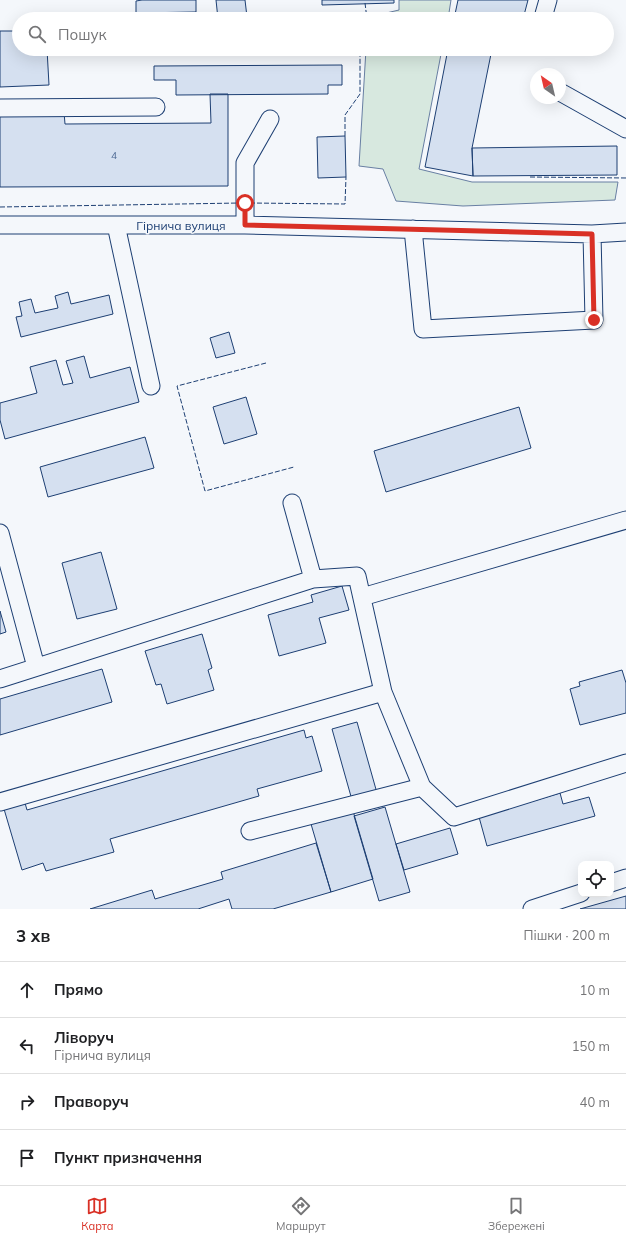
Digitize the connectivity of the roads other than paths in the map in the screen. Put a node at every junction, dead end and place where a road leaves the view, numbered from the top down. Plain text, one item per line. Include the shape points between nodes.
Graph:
1 (566, 95) edge
2 (156, 107) dead end
3 (0, 108) edge
4 (270, 119) dead end
5 (626, 129) edge
6 (0, 225) edge
7 (116, 225) junction
8 (245, 225) junction
9 (413, 229) junction
10 (626, 232) edge
11 (592, 234) junction
12 (151, 386) dead end
13 (292, 503) dead end
14 (626, 520) edge
15 (0, 532) edge
16 (313, 579) junction
17 (362, 596) junction
18 (36, 667) junction
19 (0, 679) edge
20 (383, 692) junction
21 (626, 763) edge
22 (422, 787) junction
23 (0, 802) edge
24 (250, 831) dead end
25 (626, 878) edge
26 (614, 882) edge
27 (578, 894) edge
28 (532, 909) edge

1 - 5 street
2 - 3 street
4 - 8 street via 246,163
6 - 7 street, Гірнича вулиця
7 - 8 street, Гірнича вулиця
7 - 12 street
8 - 9 street, Гірнича вулиця
9 - 11 street, Гірнича вулиця
9 - 11 street via 423,329 594,320
10 - 11 street, Гірнича вулиця
13 - 16 street
14 - 17 street
15 - 18 street
16 - 17 street via 357,576
16 - 18 street
17 - 20 street
18 - 19 street
20 - 22 street
20 - 23 street
21 - 22 street via 454,817
22 - 24 street
25 - 26 street
27 - 28 street

